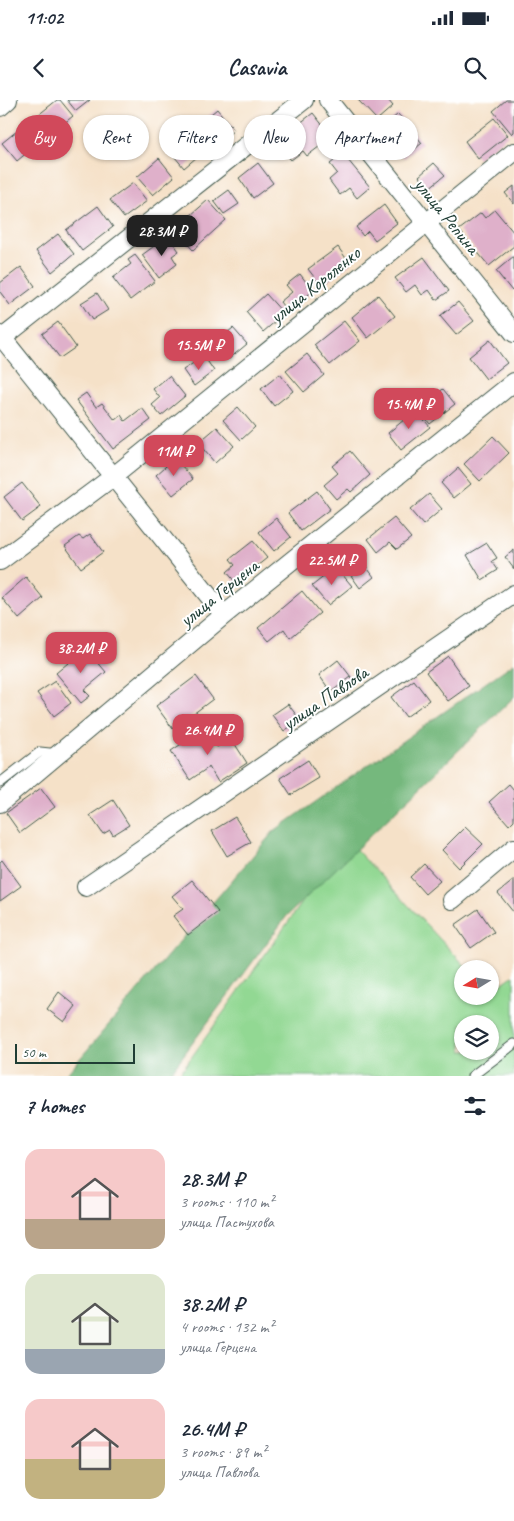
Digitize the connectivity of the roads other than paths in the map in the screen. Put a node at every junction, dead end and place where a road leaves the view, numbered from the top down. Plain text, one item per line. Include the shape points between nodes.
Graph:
1 (8, 100) edge
2 (304, 100) edge
3 (328, 100) edge
4 (0, 107) edge
5 (514, 152) edge
6 (424, 222) junction
7 (514, 334) edge
8 (1, 338) edge
9 (514, 382) edge
10 (114, 476) junction
11 (0, 561) edge
12 (514, 594) edge
13 (224, 615) junction
14 (60, 754) junction
15 (0, 783) edge
16 (0, 803) edge
17 (514, 848) edge
18 (86, 887) dead end
19 (452, 900) dead end
20 (514, 1044) edge
21 (472, 1076) edge

1 - 4 street
2 - 8 street
3 - 6 street, улица Репина
5 - 6 street, улица Короленко
6 - 7 street, улица Репина
6 - 10 street, улица Короленко
8 - 10 street
9 - 13 street, улица Герцена
10 - 11 street, улица Короленко
10 - 13 street
12 - 18 street, улица Павлова
13 - 14 street, улица Герцена
14 - 15 lane via 40,752
14 - 16 street, улица Герцена
17 - 19 street
20 - 21 lane

